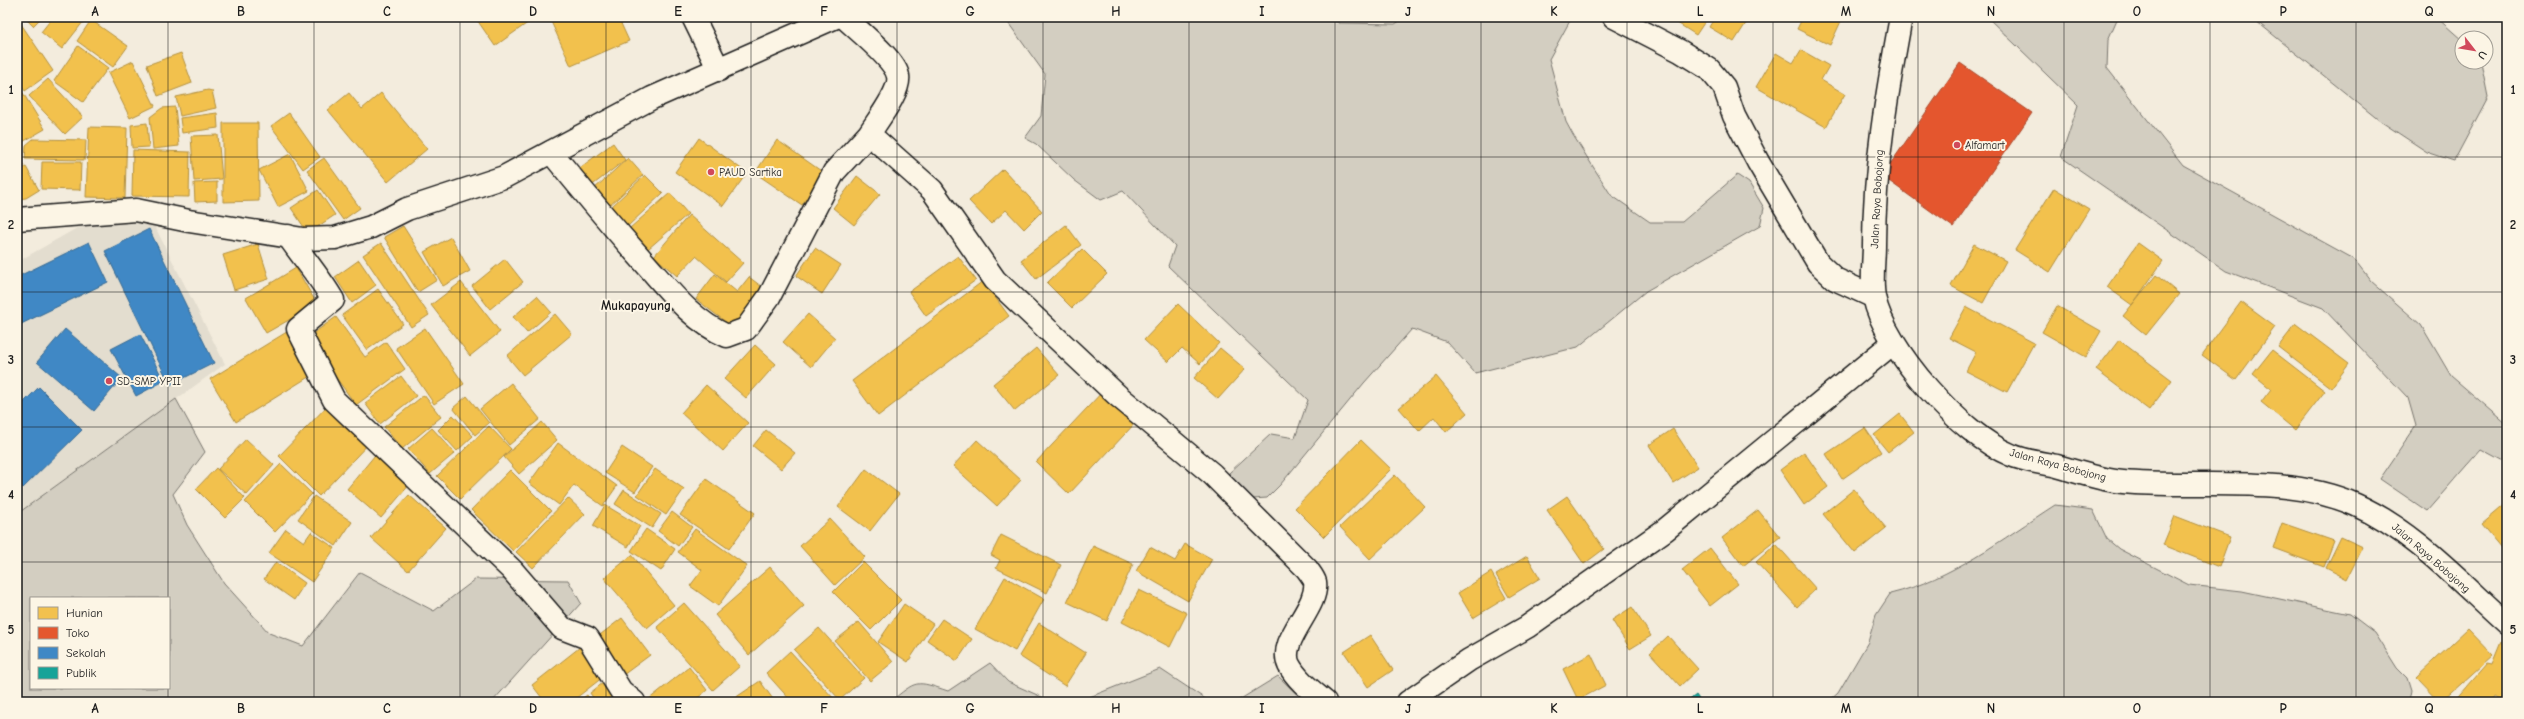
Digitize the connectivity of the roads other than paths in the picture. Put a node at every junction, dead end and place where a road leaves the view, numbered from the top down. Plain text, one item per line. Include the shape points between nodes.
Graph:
1 (693, 17) edge
2 (836, 17) edge
3 (844, 17) edge
4 (1614, 17) edge
5 (1901, 17) edge
6 (719, 70) junction
7 (869, 134) junction
8 (551, 152) junction
9 (17, 219) edge
10 (288, 236) junction
11 (1874, 297) junction
12 (1893, 343) junction
13 (2507, 624) edge
14 (634, 702) edge
15 (1325, 702) edge
16 (1408, 702) edge

1 - 6 street
2 - 6 street
3 - 7 street via 893,64 898,77 894,94
4 - 11 street via 1709,69 1724,87 1734,116 1758,162 1818,263 1835,279
5 - 11 street, Jalan Raya Bobojong via 1883,113 1877,173
6 - 8 street via 652,98
7 - 8 street via 834,172 766,302 746,329 728,336 708,328 682,304 599,211
7 - 15 street via 932,190 995,280 1117,395 1212,474 1307,569 1315,582 1314,593 1288,646 1288,663 1297,678
8 - 10 street via 504,177 407,209 371,227 334,238
9 - 10 street via 136,210
10 - 14 street via 305,262 318,275 333,300 298,330 334,400 512,570 562,628 588,638 621,691
11 - 12 street, Jalan Raya Bobojong
12 - 13 street, Jalan Raya Bobojong via 1946,408 1988,442 2012,455 2120,482 2187,485 2261,484 2319,494 2354,504 2395,525
12 - 16 street via 1665,530 1527,628 1469,660

